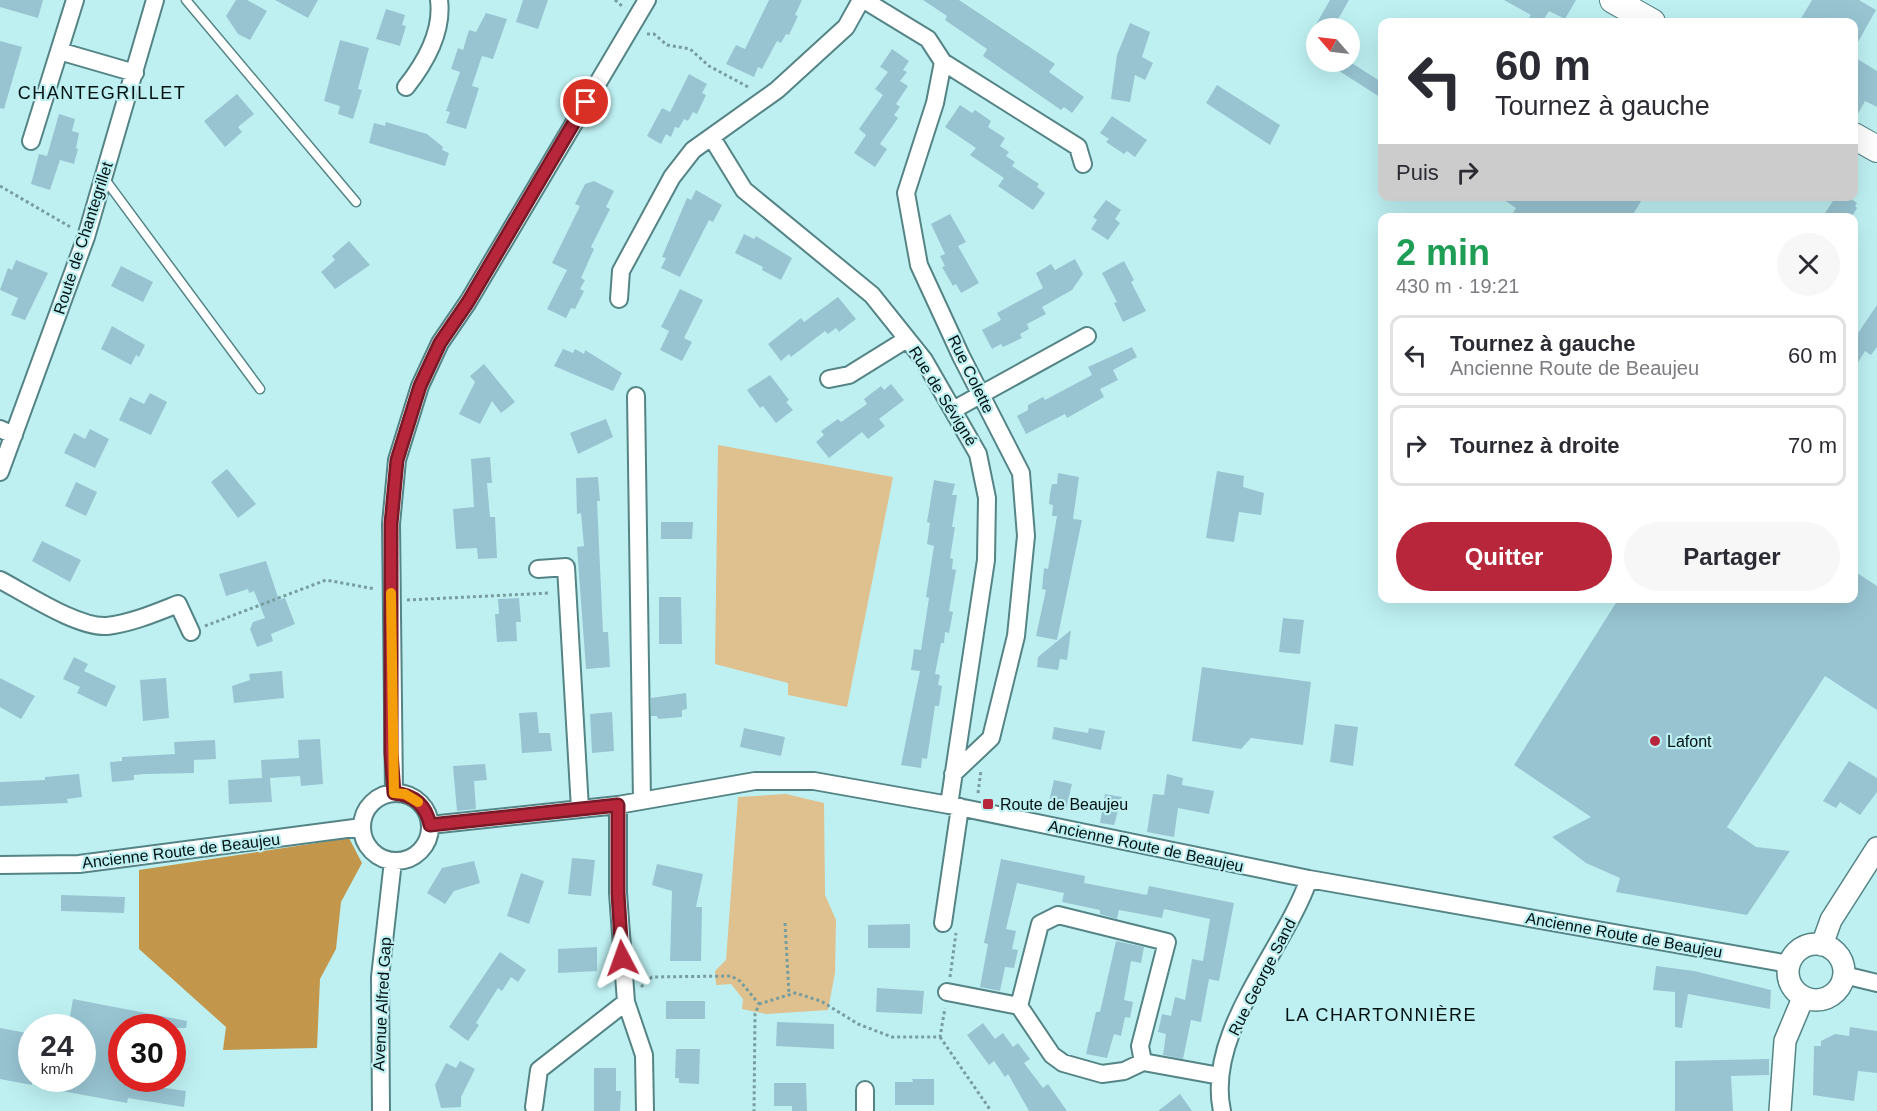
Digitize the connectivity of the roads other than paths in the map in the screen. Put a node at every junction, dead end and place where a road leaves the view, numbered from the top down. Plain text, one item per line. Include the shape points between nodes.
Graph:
1 (75, 0) edge
2 (155, 0) edge
3 (186, 0) edge
4 (439, 0) edge
5 (648, 0) edge
6 (862, 0) edge
7 (1613, 0) edge
8 (1645, 18) edge
9 (59, 51) junction
10 (943, 62) junction
11 (135, 73) junction
12 (406, 87) dead end
13 (712, 138) junction
14 (1858, 138) edge
15 (31, 141) dead end
16 (1877, 149) edge
17 (1083, 164) dead end
18 (104, 178) junction
19 (356, 202) dead end
20 (619, 299) dead end
21 (1087, 336) dead end
22 (907, 339) junction
23 (829, 379) dead end
24 (260, 389) dead end
25 (981, 395) junction
26 (636, 396) dead end
27 (953, 410) junction
28 (7, 432) edge
29 (0, 472) edge
30 (538, 569) dead end
31 (0, 580) edge
32 (191, 632) road end
33 (953, 774) junction
34 (394, 793) junction
35 (642, 801) junction
36 (618, 805) junction
37 (961, 808) junction
38 (580, 809) junction
39 (430, 825) junction
40 (362, 827) junction
41 (1877, 848) edge
42 (393, 861) junction
43 (0, 865) edge
44 (1309, 879) junction
45 (950, 924) road end
46 (1822, 945) junction
47 (1789, 964) junction
48 (1844, 975) junction
49 (1877, 983) edge
50 (947, 992) road end
51 (1803, 998) junction
52 (626, 1002) junction
53 (1019, 1006) junction
54 (1143, 1062) junction
55 (1220, 1076) junction
56 (865, 1090) dead end
57 (534, 1107) dead end
58 (381, 1111) edge
59 (645, 1111) edge
60 (866, 1111) edge
61 (1222, 1111) edge
62 (1780, 1111) edge

1 - 9 street
2 - 11 street, Route de Chantegrillet
3 - 19 lane
4 - 12 street via 441,17 421,68
5 - 34 street via 440,343 420,386 397,460 391,524
6 - 10 street via 928,39
6 - 13 street via 846,27 768,98
7 - 8 main road
9 - 11 street
9 - 15 street
10 - 17 street via 1078,147
10 - 25 street, Rue Colette via 935,102 906,193 920,265
11 - 18 street, Route de Chantegrillet
13 - 20 street via 693,150 672,177 621,271
13 - 22 street, Rue de Sévigné via 744,190 872,295
14 - 16 main road
18 - 24 lane
18 - 28 street, Route de Chantegrillet via 86,237
21 - 25 street
22 - 23 street via 849,375
22 - 27 street, Rue de Sévigné
25 - 27 street
25 - 33 street, Rue Colette via 1022,473 1026,536 1016,636 991,738
26 - 35 street
27 - 33 street, Rue de Sévigné via 978,454 987,498 986,560
28 - 29 street, Route de Chantegrillet
30 - 38 street via 566,567
31 - 32 street via 87,624 106,626 178,604
33 - 37 street, Rue de Sévigné
34 - 39 street via 414,799 428,815
34 - 40 street via 384,795 368,808
35 - 36 street, Ancienne Route de Beaujeu
35 - 37 street, Ancienne Route de Beaujeu via 755,781 814,781
36 - 38 street, Ancienne Route de Beaujeu
36 - 52 street via 618,893
37 - 44 street, Ancienne Route de Beaujeu
37 - 45 street, Rue de Sévigné
38 - 39 street, Ancienne Route de Beaujeu
39 - 42 street via 420,852 412,858
40 - 42 street via 374,854
40 - 43 street, Ancienne Route de Beaujeu via 79,864
41 - 46 street via 1832,920
42 - 58 street, Avenue Alfred Gap via 380,977
44 - 47 street, Ancienne Route de Beaujeu
44 - 55 street, Rue George Sand via 1241,1012 1220,1062
46 - 47 street via 1803,947
46 - 48 street via 1838,956
47 - 51 street via 1790,983
48 - 49 street
48 - 51 street via 1827,998
50 - 53 street
51 - 62 street via 1785,1041
52 - 57 street via 539,1070
52 - 59 street via 644,1055
53 - 54 street via 1052,1055 1063,1064 1102,1074 1124,1071
53 - 54 street via 1040,924 1058,915 1167,942 1140,1046
54 - 55 street
55 - 61 street, Rue George Sand
56 - 60 street

